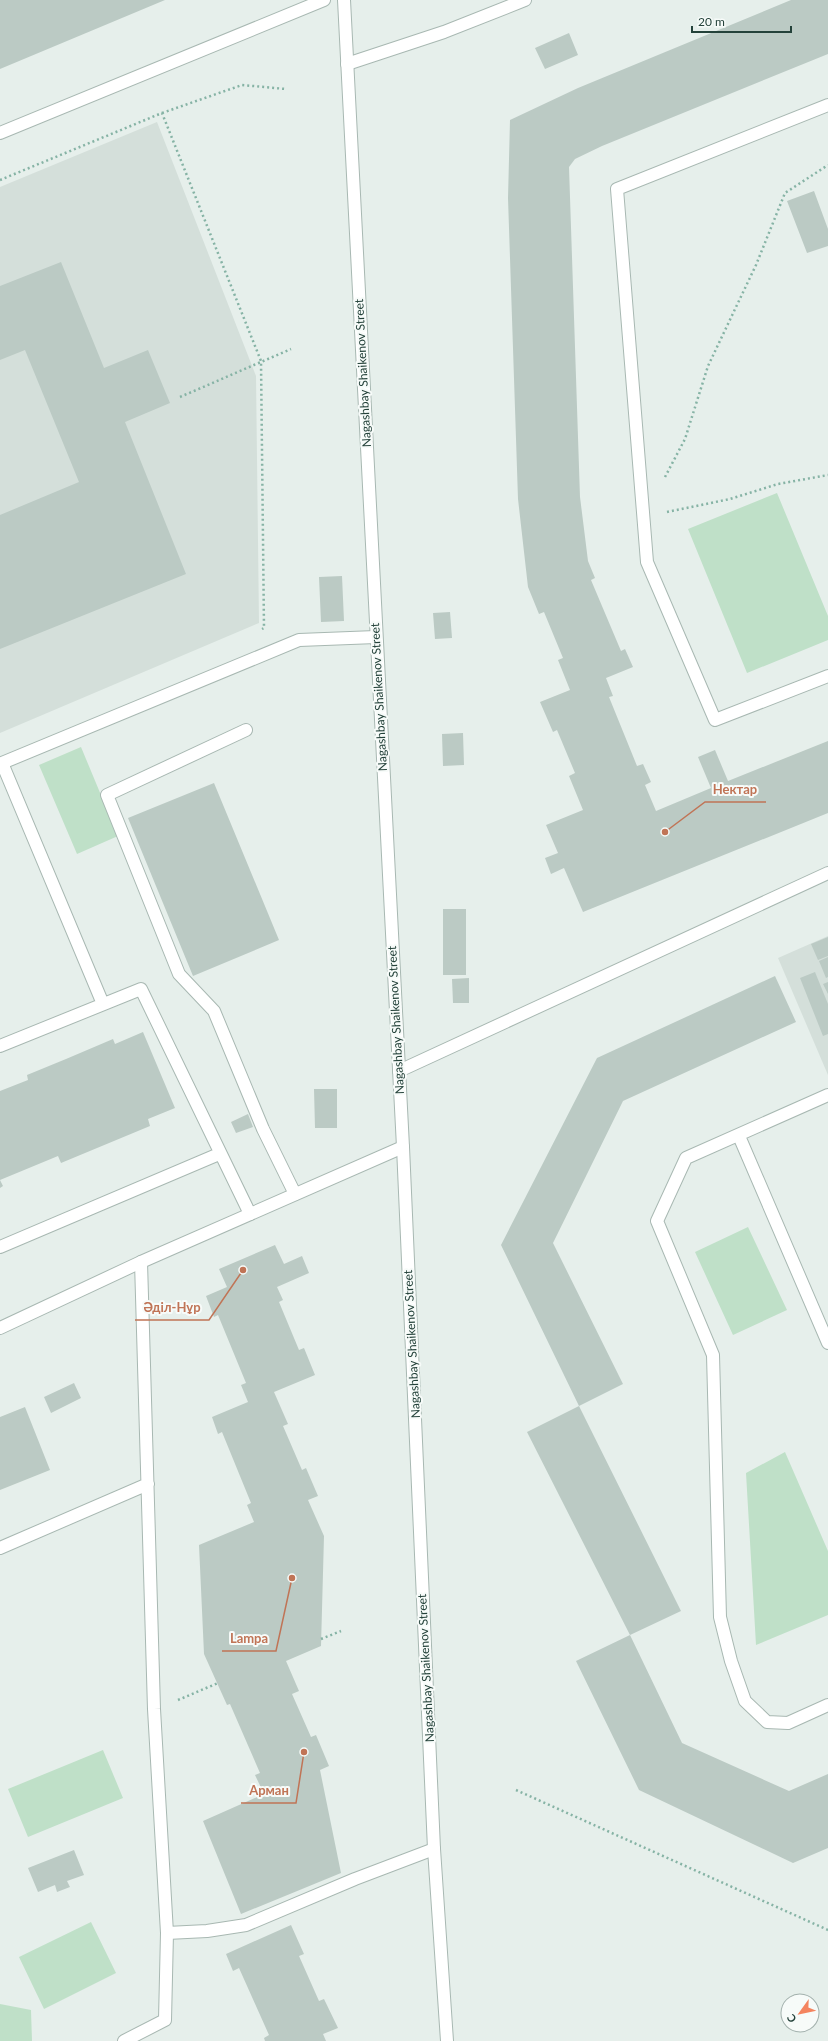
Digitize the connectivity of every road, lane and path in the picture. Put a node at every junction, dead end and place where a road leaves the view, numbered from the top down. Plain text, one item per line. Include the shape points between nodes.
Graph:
1 (324, 0) edge
2 (344, 0) edge
3 (525, 0) edge
4 (347, 64) junction
5 (286, 89) dead end
6 (828, 105) edge
7 (162, 114) junction
8 (0, 133) edge
9 (828, 165) edge
10 (0, 180) edge
11 (291, 349) dead end
12 (261, 361) junction
13 (180, 397) dead end
14 (828, 475) edge
15 (662, 482) dead end
16 (644, 516) junction
17 (257, 631) dead end
18 (376, 637) junction
19 (828, 676) edge
20 (246, 730) dead end
21 (1, 764) edge
22 (828, 873) edge
23 (103, 1004) junction
24 (0, 1046) edge
25 (399, 1071) junction
26 (828, 1096) edge
27 (739, 1136) junction
28 (403, 1147) junction
29 (219, 1154) junction
30 (295, 1194) junction
31 (250, 1214) junction
32 (0, 1248) edge
33 (142, 1262) junction
34 (0, 1328) edge
35 (828, 1343) edge
36 (148, 1484) junction
37 (0, 1548) edge
38 (341, 1631) dead end
39 (321, 1639) dead end
40 (218, 1683) dead end
41 (828, 1705) edge
42 (154, 1709) junction
43 (516, 1790) dead end
44 (434, 1849) junction
45 (828, 1930) edge
46 (167, 1933) junction
47 (124, 2041) edge
48 (447, 2041) edge

1 - 8 street
2 - 4 street, Nagashbay Shaikenov Street
3 - 4 street via 444,32
4 - 18 street, Nagashbay Shaikenov Street
5 - 7 path via 242,85
6 - 16 street via 617,189
7 - 10 path
7 - 12 path
9 - 15 path via 785,193 756,265 708,366 685,440
11 - 12 path
12 - 13 path
12 - 17 path via 264,628
14 - 16 path via 778,484 730,498
16 - 19 street via 647,562 715,720
18 - 21 street via 299,640
18 - 25 street, Nagashbay Shaikenov Street
20 - 30 street via 107,795 179,974 214,1011 263,1129
21 - 23 street
22 - 25 street
23 - 24 street
23 - 29 street via 141,989
25 - 28 street, Nagashbay Shaikenov Street
26 - 27 street
27 - 35 street
27 - 41 street via 686,1158 657,1221 713,1355 720,1618 745,1701 767,1722 788,1723
28 - 30 street
28 - 44 street, Nagashbay Shaikenov Street
29 - 31 street
29 - 32 street
30 - 31 street
31 - 33 street
33 - 34 street
33 - 36 street
36 - 37 street
36 - 42 street
38 - 39 path
40 - 42 path
42 - 46 street
43 - 45 path
44 - 46 street via 246,1925 207,1931
44 - 48 street, Nagashbay Shaikenov Street
46 - 47 street via 165,2020

